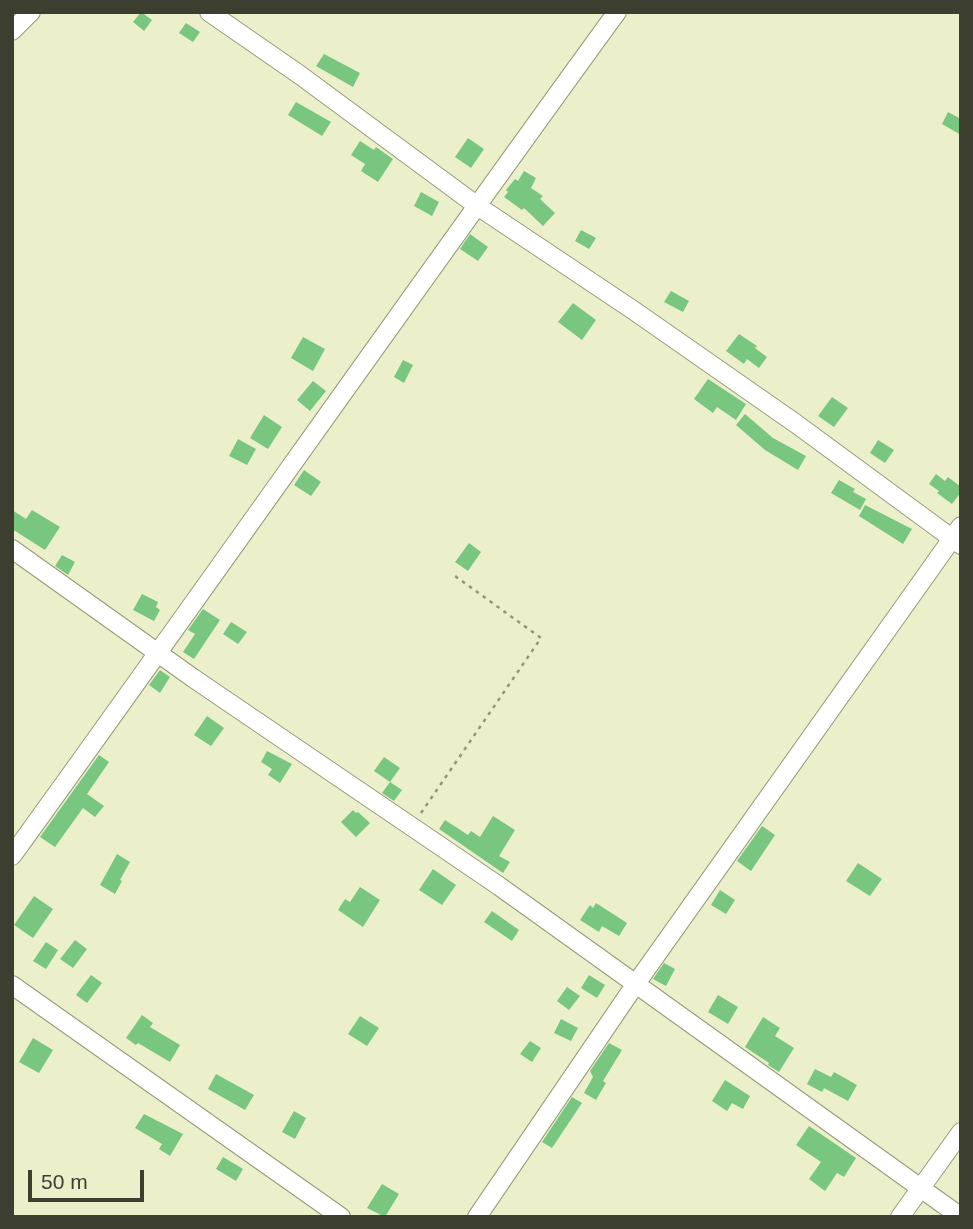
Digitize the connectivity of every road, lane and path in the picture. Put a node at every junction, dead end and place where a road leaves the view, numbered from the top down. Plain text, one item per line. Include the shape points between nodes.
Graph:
1 (31, 12) edge
2 (209, 12) edge
3 (617, 12) edge
4 (12, 32) edge
5 (476, 205) junction
6 (958, 536) edge
7 (12, 550) edge
8 (455, 576) dead end
9 (159, 652) junction
10 (412, 827) junction
11 (12, 856) edge
12 (12, 985) edge
13 (635, 985) junction
14 (961, 1132) edge
15 (920, 1188) junction
16 (341, 1217) edge
17 (477, 1217) edge
18 (900, 1217) edge
19 (961, 1217) edge

1 - 4 street
2 - 5 street
3 - 5 street
5 - 6 street
5 - 9 street
6 - 13 street
7 - 9 street
8 - 10 path via 541,638
9 - 10 street
9 - 11 street
10 - 13 street
12 - 16 street
13 - 15 street
13 - 17 street
14 - 15 street
15 - 18 street
15 - 19 street

